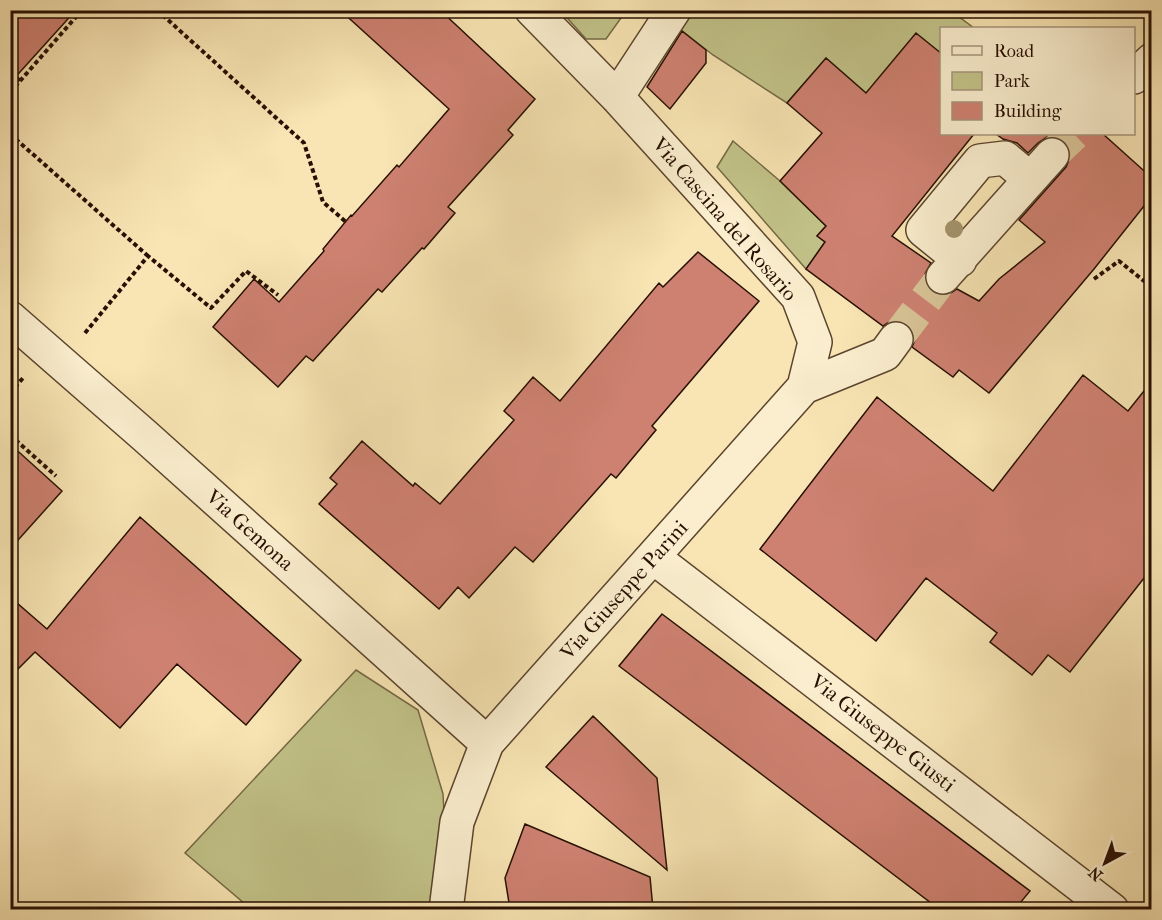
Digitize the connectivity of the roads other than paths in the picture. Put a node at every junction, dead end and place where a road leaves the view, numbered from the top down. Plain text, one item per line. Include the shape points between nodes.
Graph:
1 (532, 10) edge
2 (674, 10) edge
3 (1152, 60) edge
4 (1135, 76) edge
5 (616, 97) junction
6 (1052, 155) tunnel mouth
7 (1030, 179) junction
8 (10, 318) edge
9 (897, 339) tunnel mouth
10 (804, 387) junction
11 (653, 557) junction
12 (487, 744) junction
13 (446, 909) edge
14 (1112, 909) edge

1 - 5 street, Via Cascina del Rosario
2 - 5 street
3 - 4 street
5 - 10 street, Via Cascina del Rosario via 798,297 815,342
6 - 7 street
7 - 7 street via 952,269 923,230 980,161 1005,158
8 - 12 street, Via Gemona
9 - 10 street, Via Giuseppe Parini via 885,354
10 - 11 street, Via Giuseppe Parini
11 - 12 street, Via Giuseppe Parini
11 - 14 street, Via Giuseppe Giusti
12 - 13 street, Via Giuseppe Parini via 457,822

